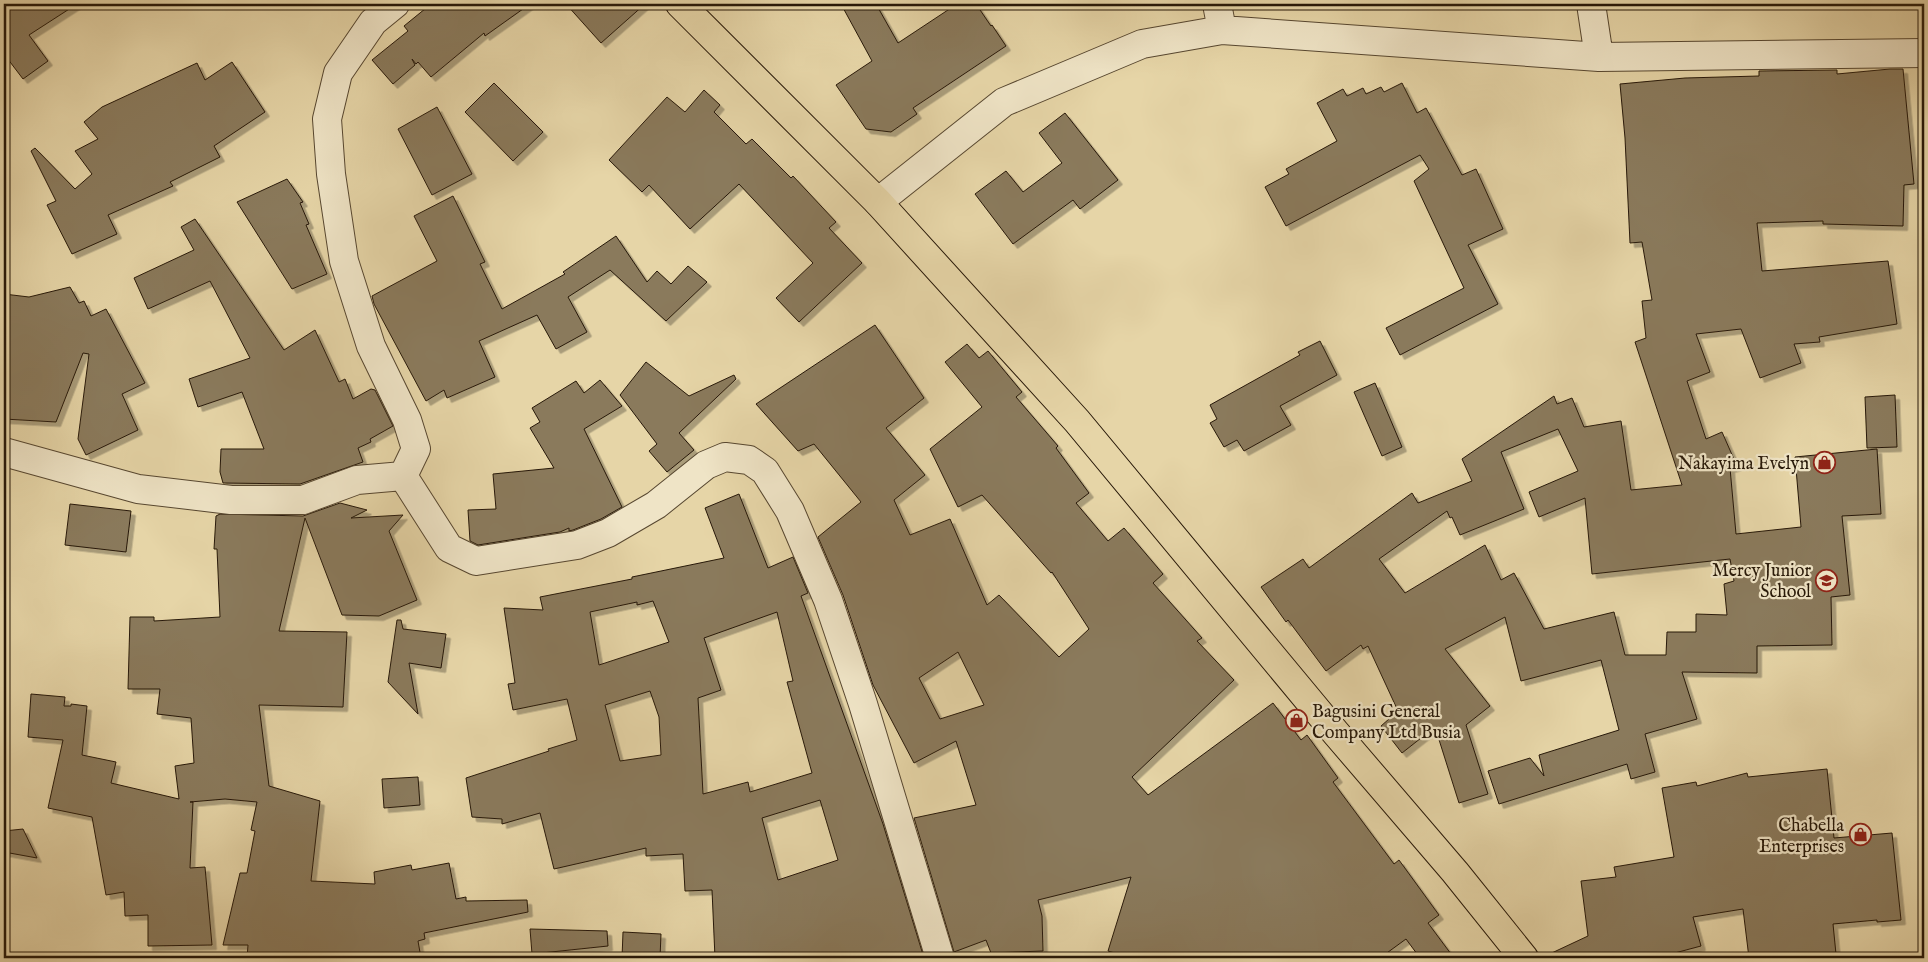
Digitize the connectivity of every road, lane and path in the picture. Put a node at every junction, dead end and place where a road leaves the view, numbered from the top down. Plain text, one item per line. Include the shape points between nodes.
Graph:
1 (395, 4) edge
2 (680, 4) edge
3 (1217, 4) edge
4 (1591, 4) edge
5 (1222, 30) junction
6 (1924, 53) edge
7 (1599, 57) junction
8 (878, 202) junction
9 (4, 452) edge
10 (403, 476) junction
11 (940, 958) edge
12 (1524, 958) edge

1 - 10 street via 373,22 338,72 327,119 331,174 344,261 371,346 407,420 416,449
2 - 8 main road
3 - 5 street
4 - 7 street
5 - 7 street
5 - 8 street via 1142,44 1004,102
6 - 7 street
8 - 12 main road via 1077,420
9 - 10 street via 138,489 231,500 303,500 357,480
10 - 11 street via 450,548 476,561 577,546 608,533 656,505 706,465 725,457 749,460 765,471 790,511 828,600

